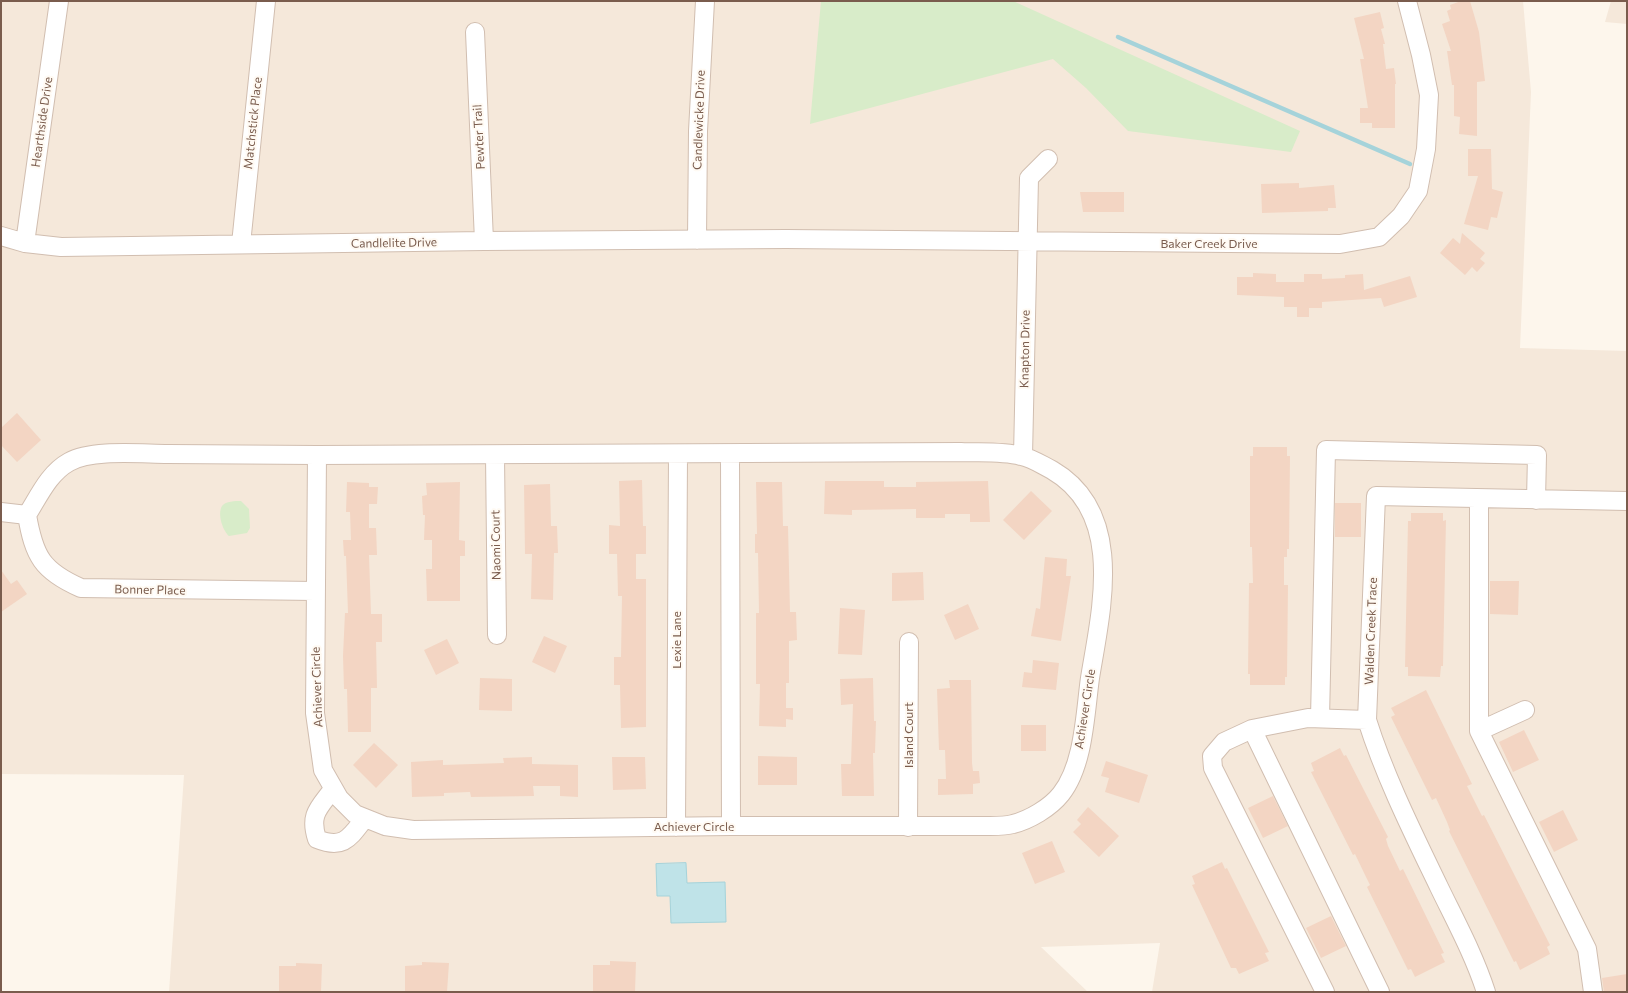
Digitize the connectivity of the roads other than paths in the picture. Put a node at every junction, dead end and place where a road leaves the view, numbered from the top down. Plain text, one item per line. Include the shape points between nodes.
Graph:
1 (59, 1) edge
2 (266, 1) edge
3 (705, 1) edge
4 (1407, 1) edge
5 (475, 32) dead end
6 (1048, 159) dead end
7 (2, 237) edge
8 (786, 239) joint
9 (697, 240) junction
10 (484, 241) junction
11 (1027, 242) junction
12 (25, 243) junction
13 (241, 244) junction
14 (678, 454) junction
15 (730, 454) junction
16 (495, 455) junction
17 (317, 456) junction
18 (1022, 456) junction
19 (1478, 499) junction
20 (1536, 500) junction
21 (1627, 501) edge
22 (1, 512) edge
23 (27, 515) junction
24 (315, 590) junction
25 (497, 635) dead end
26 (909, 642) dead end
27 (1525, 710) dead end
28 (1320, 718) junction
29 (1367, 720) junction
30 (1252, 728) junction
31 (1478, 731) junction
32 (333, 789) junction
33 (365, 818) junction
34 (732, 826) junction
35 (676, 827) junction
36 (908, 827) junction
37 (1324, 992) edge
38 (1380, 992) edge
39 (1486, 992) edge
40 (1593, 992) edge

1 - 12 street, Hearthside Drive
2 - 13 street, Matchstick Place
3 - 9 street, Candlewicke Drive via 698,131
4 - 11 street, Baker Creek Drive via 1428,95 1426,149 1418,192 1401,216 1379,237 1340,244
5 - 10 street, Pewter Trail
6 - 11 street, Knapton Drive via 1028,178
7 - 12 street, Candlelite Drive
8 - 9 street, Candlelite Drive
8 - 11 street, Baker Creek Drive
9 - 10 street, Candlelite Drive
10 - 13 street, Candlelite Drive
11 - 18 street, Knapton Drive
12 - 13 street, Candlelite Drive via 61,247
14 - 15 street, Achiever Circle
14 - 16 street, Achiever Circle
14 - 35 street, Lexie Lane
15 - 18 street, Achiever Circle via 961,452
15 - 34 street
16 - 17 street, Achiever Circle
16 - 25 street, Naomi Court
17 - 23 street, Achiever Circle via 90,456 59,468
17 - 24 street, Achiever Circle
18 - 36 street, Achiever Circle via 1059,474 1078,491 1093,517 1101,543 1104,564 1102,603 1082,740 1074,769 1061,794 1028,819 990,826
19 - 20 street, Walden Creek Trace
19 - 29 street, Walden Creek Trace via 1376,496
19 - 31 street
20 - 21 street, Walden Creek Trace
20 - 28 street via 1537,455 1326,450
22 - 23 street
23 - 24 street, Bonner Place via 38,555 65,582 81,588
24 - 32 street, Achiever Circle via 315,713 323,770
26 - 36 street, Island Court
27 - 31 street
28 - 29 street
28 - 30 street
29 - 39 street, Walden Creek Trace via 1421,851 1477,964
30 - 37 street via 1224,742 1212,756 1213,768
30 - 38 street
31 - 40 street via 1587,949
32 - 33 street, Achiever Circle via 355,814
32 - 33 street via 314,817 317,839 334,844 343,841
33 - 35 street, Achiever Circle via 385,826 413,830
34 - 35 street, Achiever Circle
34 - 36 street, Achiever Circle

